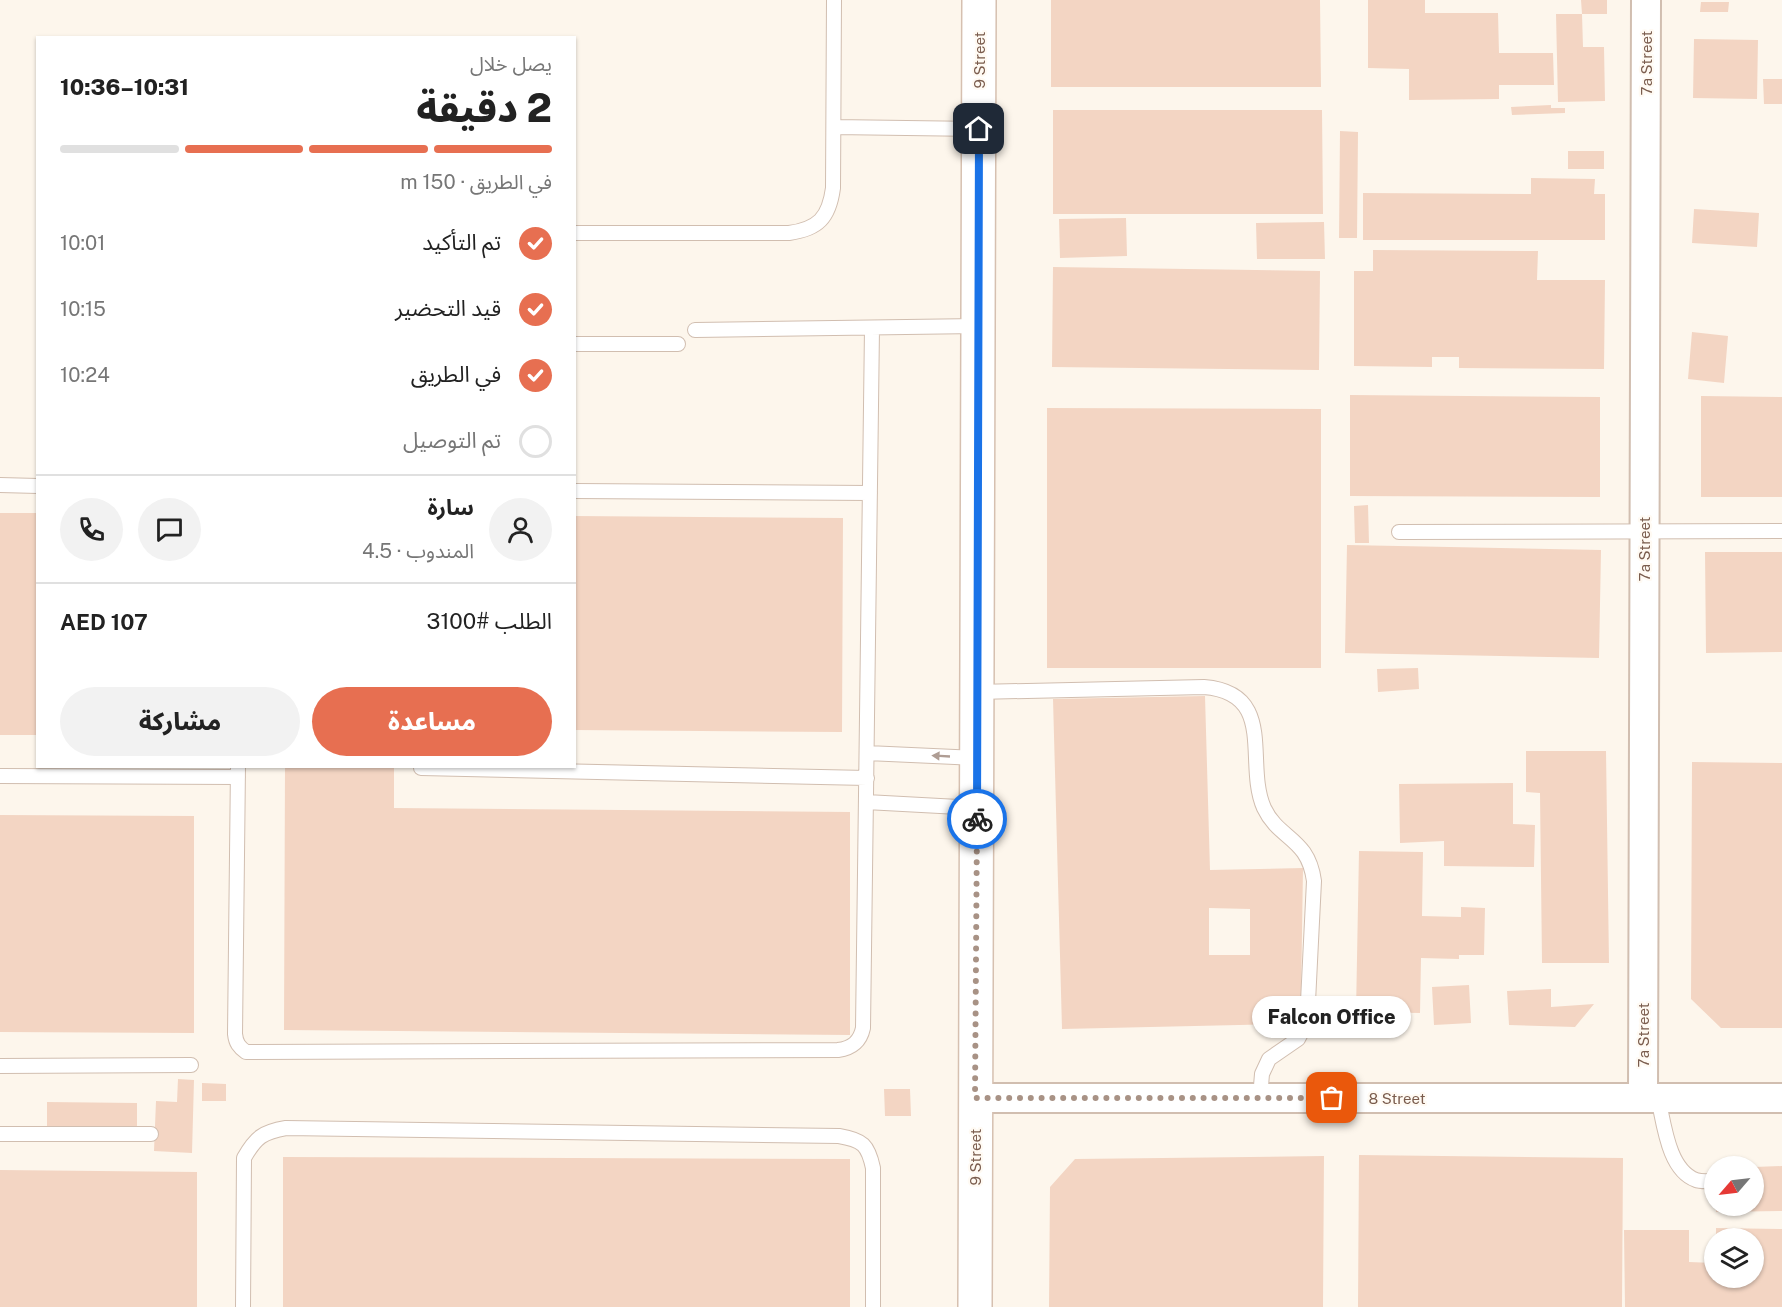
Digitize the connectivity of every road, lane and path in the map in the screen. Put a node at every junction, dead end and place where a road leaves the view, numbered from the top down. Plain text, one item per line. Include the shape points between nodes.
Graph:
1 (834, 0) edge
2 (979, 0) edge
3 (1646, 0) edge
4 (834, 127) junction
5 (979, 129) junction
6 (576, 233) edge
7 (978, 326) junction
8 (872, 328) junction
9 (695, 330) dead end
10 (576, 344) edge
11 (678, 344) dead end
12 (0, 485) edge
13 (36, 486) edge
14 (576, 491) edge
15 (870, 493) junction
16 (1644, 531) junction
17 (1782, 531) edge
18 (1399, 532) dead end
19 (977, 692) junction
20 (867, 753) junction
21 (977, 758) junction
22 (422, 768) dead end
23 (238, 772) edge
24 (0, 776) edge
25 (867, 778) junction
26 (866, 802) junction
27 (977, 808) junction
28 (191, 1065) dead end
29 (0, 1066) edge
30 (975, 1098) junction
31 (1260, 1098) junction
32 (1650, 1098) junction
33 (1782, 1098) edge
34 (0, 1134) edge
35 (151, 1134) dead end
36 (1704, 1181) edge
37 (243, 1307) edge
38 (873, 1307) edge
39 (975, 1307) edge

1 - 4 lane
2 - 5 street, 9 Street
3 - 16 street, 7a Street
4 - 5 lane
4 - 6 lane via 831,206 821,221 806,230
5 - 7 street, 9 Street
7 - 8 lane
7 - 19 street, 9 Street
8 - 9 lane
8 - 15 lane
10 - 11 lane
12 - 13 lane
14 - 15 lane
15 - 20 lane
16 - 17 lane
16 - 18 lane
16 - 32 street, 7a Street
19 - 21 street, 9 Street
19 - 31 lane via 1204,687 1229,692 1247,709 1255,732 1264,807 1304,851 1314,881 1307,1022 1298,1039 1269,1059 1262,1074
21 -> 20 lane
20 - 25 lane
21 - 27 street, 9 Street
22 - 25 lane
23 - 24 lane
23 - 26 lane via 235,1034 240,1048 254,1054 847,1049 861,1038 863,1028
25 - 26 lane
26 - 27 lane
27 - 30 street, 9 Street
28 - 29 lane
30 - 31 street, 8 Street
30 - 39 street, 9 Street
31 - 32 street, 8 Street
32 - 33 street, 8 Street
32 - 36 lane via 1676,1164 1685,1174
34 - 35 lane
37 - 38 lane via 244,1158 253,1141 268,1131 286,1128 856,1139 869,1151 873,1168

